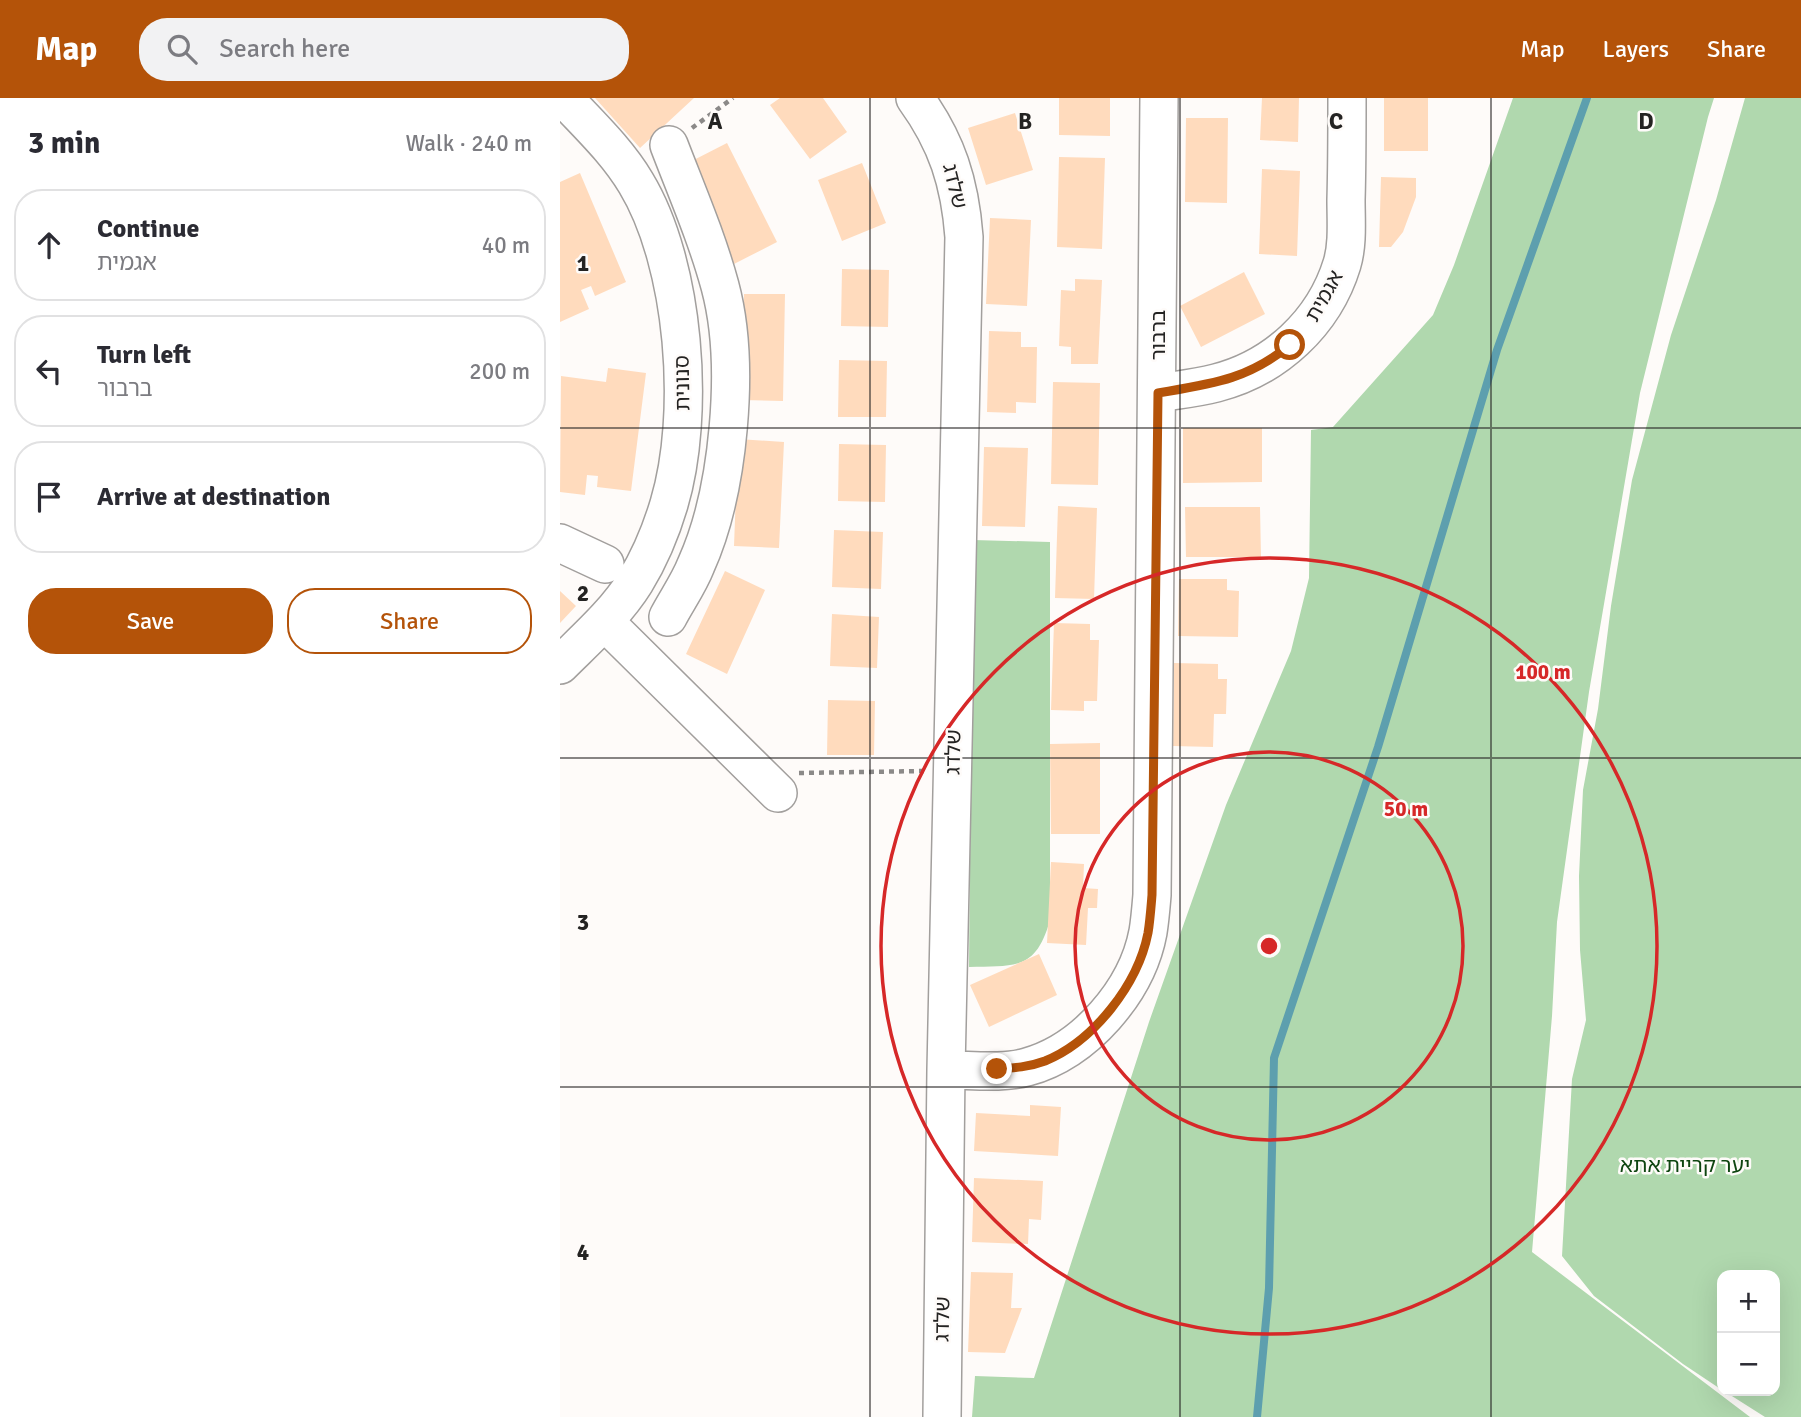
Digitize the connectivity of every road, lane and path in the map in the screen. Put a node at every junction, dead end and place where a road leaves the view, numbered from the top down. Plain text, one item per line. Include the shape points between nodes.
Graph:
1 (564, 98) edge
2 (915, 98) edge
3 (1160, 98) edge
4 (1347, 98) edge
5 (669, 145) dead end
6 (1158, 393) junction
7 (683, 407) junction
8 (729, 407) junction
9 (560, 542) edge
10 (605, 564) dead end
11 (668, 617) dead end
12 (604, 621) junction
13 (560, 665) edge
14 (953, 771) junction
15 (776, 791) joint
16 (946, 1070) junction
17 (942, 1417) edge

1 - 7 street, סנונית via 636,183 659,230 675,293
2 - 14 street, שלדג via 931,121 956,178 964,237
3 - 6 street, ברבור
4 - 6 street, אגמית via 1343,262 1313,321 1268,362 1216,383
5 - 8 street via 721,289
6 - 16 street, ברבור via 1148,934 1138,963 1110,1010 1074,1044 1024,1068
7 - 8 street
7 - 12 street, סנונית via 672,492 659,533 634,583
8 - 11 street via 714,514 696,566
9 - 10 street
12 - 13 street, סנונית
12 - 15 street
14 - 15 path via 792,773
14 - 16 street, שלדג
16 - 17 street, שלדג

